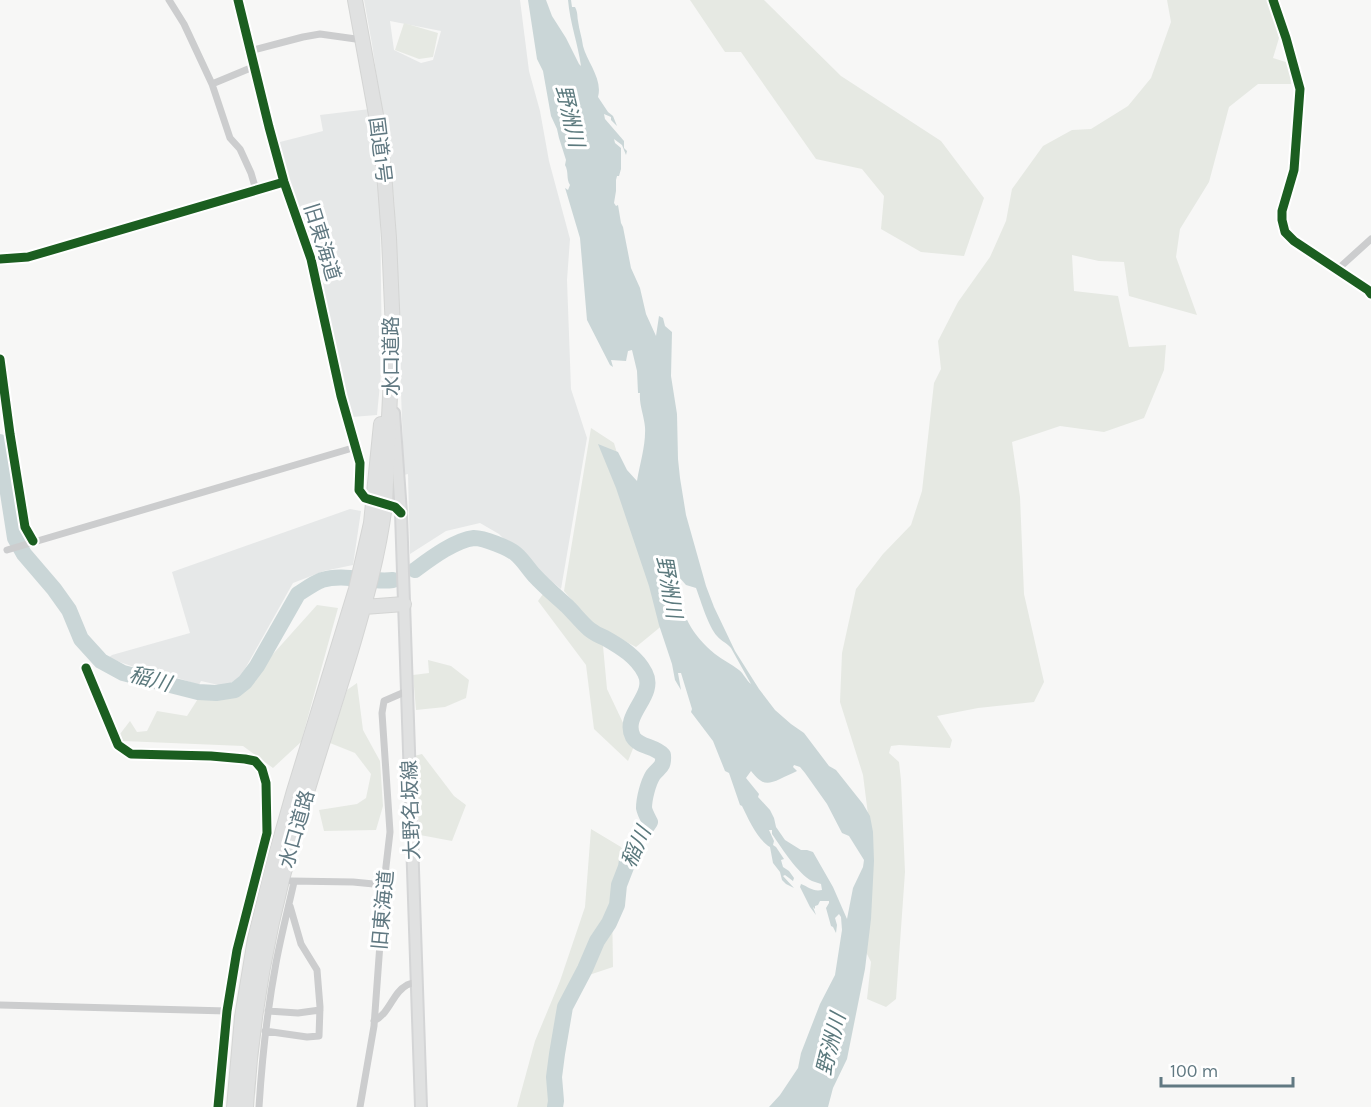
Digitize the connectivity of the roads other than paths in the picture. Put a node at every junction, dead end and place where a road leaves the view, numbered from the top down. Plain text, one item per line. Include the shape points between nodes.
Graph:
1 (169, 0) edge
2 (238, 0) edge
3 (355, 0) edge
4 (1273, 0) edge
5 (363, 40) junction
6 (250, 51) junction
7 (254, 67) junction
8 (212, 84) junction
9 (284, 182) junction
10 (256, 190) junction
11 (1371, 239) edge
12 (0, 259) edge
13 (1338, 269) junction
14 (1371, 294) edge
15 (391, 302) junction
16 (0, 359) edge
17 (392, 386) junction
18 (356, 447) junction
19 (378, 451) junction
20 (386, 475) junction
21 (374, 499) junction
22 (401, 513) junction
23 (30, 542) junction
24 (10, 549) dead end
25 (362, 589) junction
26 (404, 604) junction
27 (364, 607) junction
28 (86, 668) dead end
29 (407, 691) junction
30 (254, 879) junction
31 (263, 879) dead end
32 (384, 885) junction
33 (289, 903) junction
34 (417, 982) junction
35 (0, 1005) edge
36 (320, 1010) junction
37 (227, 1011) junction
38 (268, 1011) junction
39 (374, 1022) junction
40 (265, 1031) junction
41 (218, 1107) edge
42 (234, 1107) edge
43 (246, 1107) edge
44 (259, 1107) edge
45 (360, 1107) edge
46 (422, 1107) edge

1 - 8 street
2 - 6 street, 旧東海道
3 - 5 highway, 国道1号
4 - 13 street via 1300,89 1294,170 1282,220 1294,241
5 - 6 street via 320,34
5 - 15 highway, 国道1号 via 384,172
6 - 7 street, 旧東海道
7 - 8 street
7 - 9 street, 旧東海道
8 - 10 street via 230,138 240,149
9 - 10 street
9 - 18 street, 旧東海道 via 311,259
10 - 12 street via 28,257
11 - 13 street
13 - 14 street
15 - 17 highway, 水口道路
15 - 19 highway, 水口道路
16 - 23 street
17 - 20 highway, 水口道路
17 - 22 main road, 大野名坂線
18 - 21 street, 旧東海道 via 359,489
18 - 23 street
19 - 20 main road
19 - 21 highway, 水口道路
20 - 21 highway, 水口道路
20 - 22 main road
21 - 22 street
21 - 25 highway, 水口道路 via 384,520
22 - 26 main road, 大野名坂線
23 - 24 street
25 - 27 highway, 水口道路
25 - 42 highway, 水口道路 via 294,791 264,900 242,1017
26 - 27 highway
26 - 29 main road, 大野名坂線
27 - 43 highway, 水口道路 via 296,829 266,944
28 - 30 street via 118,745 131,754 245,759 255,761 262,769 267,833
29 - 32 street, 旧東海道 via 384,701 382,713 390,832
29 - 34 main road, 大野名坂線
30 - 31 street
30 - 37 street
32 - 33 street via 291,881
32 - 39 street, 旧東海道
33 - 36 street via 301,944 316,970
33 - 38 street
34 - 39 street via 398,992 382,1017
34 - 46 main road, 大野名坂線
35 - 37 street
36 - 38 street
36 - 40 street via 319,1036
37 - 41 street
38 - 40 street
39 - 45 street, 旧東海道
40 - 44 street

